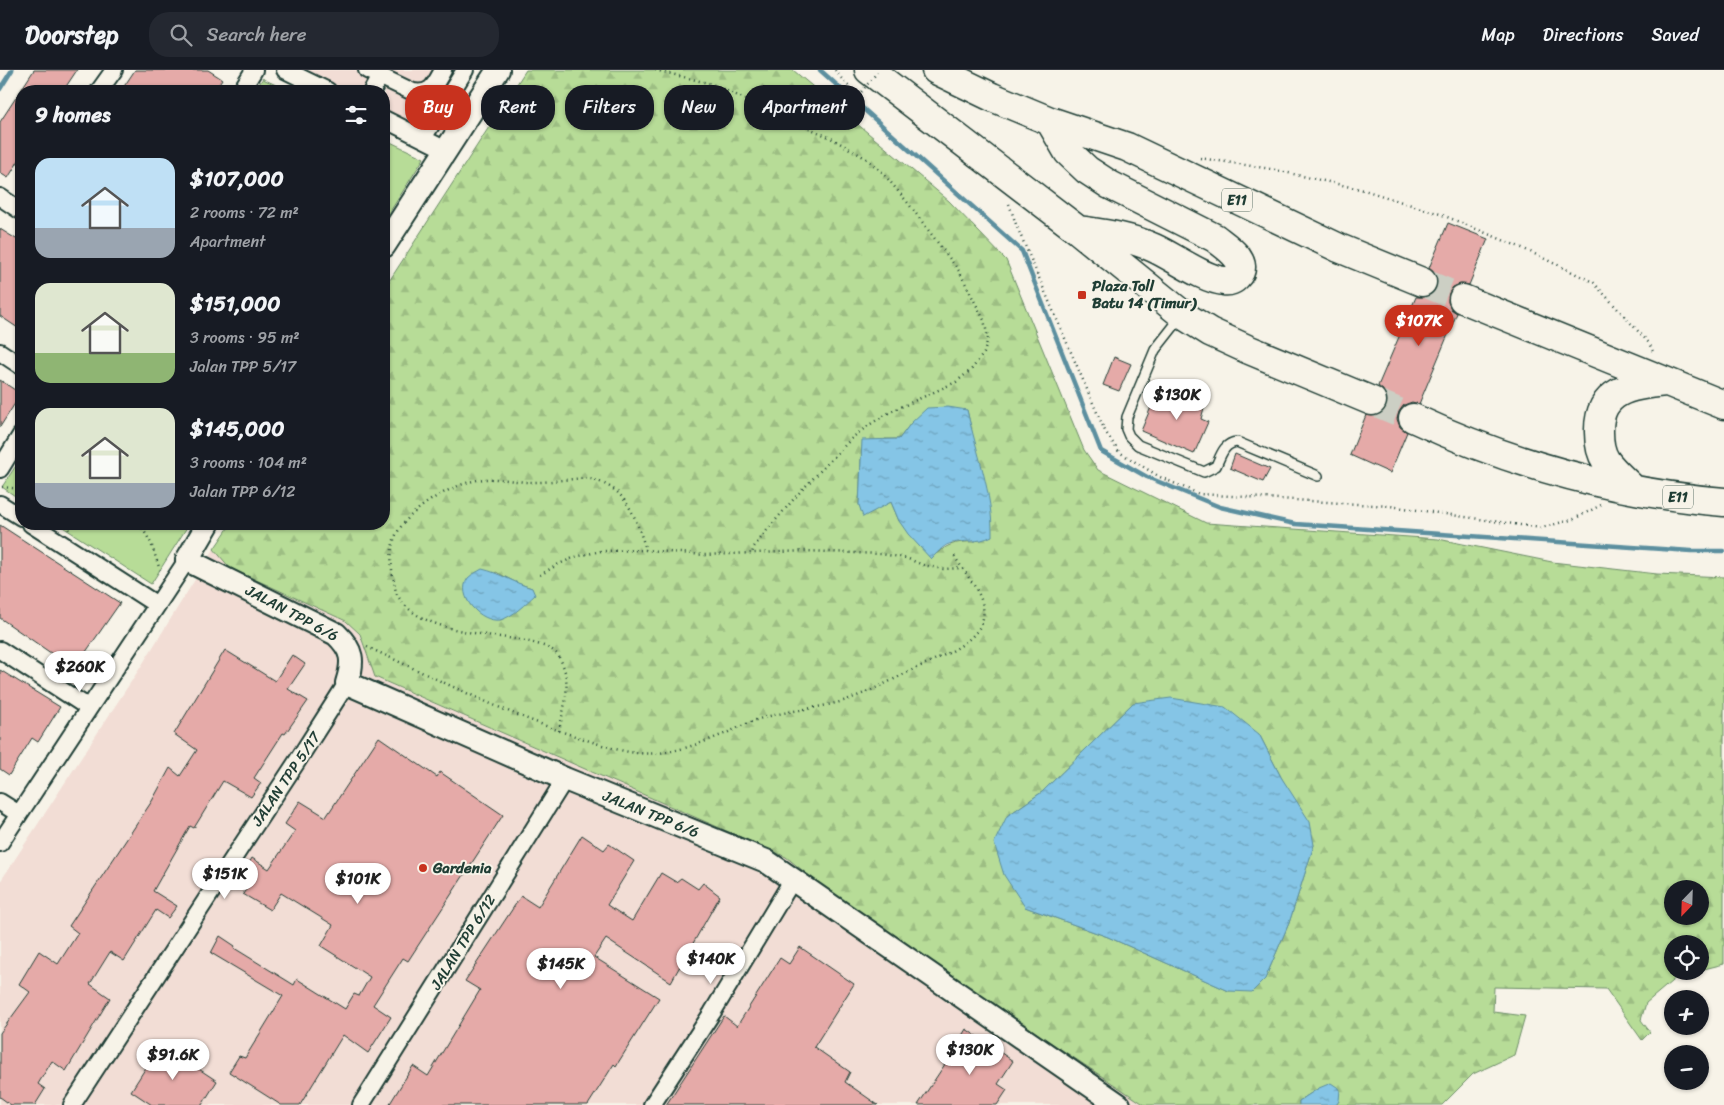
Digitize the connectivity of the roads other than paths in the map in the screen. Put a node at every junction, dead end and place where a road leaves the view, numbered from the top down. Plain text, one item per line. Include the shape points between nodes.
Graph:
1 (114, 70) edge
2 (254, 70) edge
3 (284, 70) edge
4 (443, 70) edge
5 (465, 70) edge
6 (498, 70) edge
7 (869, 70) edge
8 (936, 70) edge
9 (374, 73) edge
10 (103, 85) edge
11 (245, 85) edge
12 (315, 85) edge
13 (1050, 121) junction
14 (390, 122) edge
15 (423, 138) junction
16 (446, 150) junction
17 (0, 197) edge
18 (15, 206) edge
19 (1078, 230) junction
20 (390, 237) edge
21 (1422, 282) tunnel mouth
22 (1463, 299) tunnel mouth
23 (1183, 315) junction
24 (0, 352) edge
25 (15, 362) edge
26 (1666, 382) junction
27 (1372, 401) tunnel mouth
28 (1724, 405) edge
29 (1413, 418) tunnel mouth
30 (15, 445) edge
31 (0, 469) edge
32 (1318, 476) dead end
33 (1633, 489) junction
34 (1724, 502) edge
35 (0, 504) edge
36 (15, 514) edge
37 (40, 530) edge
38 (204, 530) edge
39 (187, 560) junction
40 (157, 605) junction
41 (0, 650) edge
42 (347, 683) junction
43 (89, 708) junction
44 (565, 779) junction
45 (0, 802) edge
46 (19, 814) junction
47 (0, 843) edge
48 (793, 879) junction
49 (77, 1103) edge
50 (361, 1105) edge
51 (652, 1105) edge
52 (1119, 1105) edge

1 - 10 street
2 - 11 street
3 - 12 street
4 - 9 street via 427,92 413,92
5 - 15 street
6 - 16 street
7 - 19 highway
8 - 13 highway, E11 via 987,90
13 - 19 highway via 1068,152 1080,165 1110,186 1215,238 1231,250 1242,267 1233,280 1224,281 1208,277 1133,239
13 - 21 highway, E11 via 1127,146 1282,222
14 - 15 street
15 - 16 street
16 - 20 street
17 - 18 street
19 - 23 highway
22 - 26 highway
23 - 27 highway via 1210,332
23 - 32 lane via 1155,350 1127,417 1126,429 1132,441 1204,472 1216,466 1230,443 1237,442
24 - 25 street
26 - 28 highway
26 - 33 highway via 1642,384 1614,394 1604,405 1599,419 1600,448 1606,462
29 - 33 highway, E11 via 1523,461
30 - 31 street
33 - 34 highway, E11
35 - 36 street
37 - 40 street
38 - 39 street
39 - 40 street
39 - 42 street, JALAN TPP 6/6 via 336,634 349,650 352,662
40 - 43 street
41 - 43 street
42 - 44 street, JALAN TPP 6/6
42 - 49 street, JALAN TPP 5/17
43 - 46 street
44 - 48 street, JALAN TPP 6/6 via 766,861
44 - 50 street, JALAN TPP 6/12
45 - 46 street
46 - 47 street
48 - 51 street
48 - 52 street, JALAN TPP 6/6

